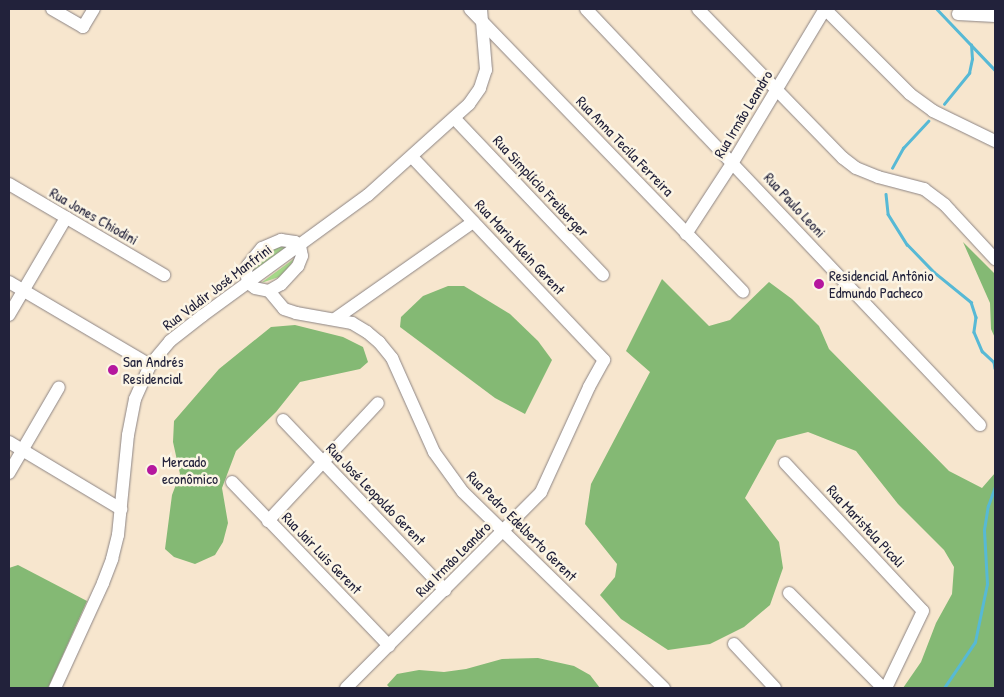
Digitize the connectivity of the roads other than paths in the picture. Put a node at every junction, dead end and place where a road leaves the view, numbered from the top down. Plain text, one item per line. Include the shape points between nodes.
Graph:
1 (52, 9) edge
2 (94, 9) edge
3 (470, 9) edge
4 (481, 9) edge
5 (586, 9) edge
6 (698, 9) edge
7 (825, 9) edge
8 (958, 14) dead end
9 (995, 16) edge
10 (483, 23) junction
11 (776, 91) junction
12 (455, 119) junction
13 (980, 132) junction
14 (995, 135) edge
15 (995, 141) edge
16 (412, 157) junction
17 (733, 162) junction
18 (9, 184) edge
19 (66, 218) junction
20 (473, 222) junction
21 (686, 234) junction
22 (300, 246) junction
23 (995, 258) edge
24 (164, 275) dead end
25 (603, 275) dead end
26 (9, 282) edge
27 (248, 283) junction
28 (23, 290) junction
29 (269, 291) junction
30 (743, 292) dead end
31 (9, 315) edge
32 (335, 319) junction
33 (604, 360) joint
34 (150, 365) junction
35 (59, 387) dead end
36 (378, 403) dead end
37 (283, 420) dead end
38 (980, 425) dead end
39 (9, 442) edge
40 (22, 450) junction
41 (323, 462) junction
42 (785, 464) dead end
43 (9, 473) edge
44 (232, 482) dead end
45 (122, 509) junction
46 (268, 521) junction
47 (502, 532) junction
48 (445, 590) junction
49 (789, 593) dead end
50 (734, 644) dead end
51 (388, 646) junction
52 (54, 688) edge
53 (346, 688) edge
54 (664, 688) edge
55 (776, 688) edge
56 (885, 688) edge

1 - 2 street via 83,27
3 - 10 street, Rua Anna Tecila Ferreira
4 - 10 street, Rua Valdir José Manfrini
5 - 17 street, Rua Paulo Leoni
6 - 11 street
7 - 11 street, Rua Irmão Leandro
7 - 13 street via 910,94 933,111
8 - 9 street
10 - 12 street, Rua Valdir José Manfrini via 486,70 480,88
10 - 21 street, Rua Anna Tecila Ferreira
11 - 17 street, Rua Irmão Leandro
11 - 23 street via 856,168 924,189 945,205
12 - 16 street, Rua Valdir José Manfrini
12 - 25 street, Rua Simplício Freiberger
13 - 14 street
13 - 15 street
16 - 20 street, Rua Maria Klein Gerent
16 - 22 street, Rua Valdir José Manfrini
17 - 21 street, Rua Irmão Leandro
17 - 38 street, Rua Paulo Leoni
18 - 19 street, Rua Jones Chiodini
19 - 24 street, Rua Jones Chiodini
19 - 28 street
20 - 32 street
20 - 33 street, Rua Maria Klein Gerent
21 - 30 street, Rua Anna Tecila Ferreira
22 - 27 street, Rua Valdir José Manfrini
22 - 27 street via 281,240 262,248 248,265
22 - 29 street via 302,256 298,266 281,284
26 - 28 street
27 - 29 street
27 - 34 street, Rua Valdir José Manfrini via 170,341
28 - 31 street
28 - 34 street
29 - 32 street, Rua Pedro Edelberto Gerent via 284,309
32 - 47 street, Rua Pedro Edelberto Gerent via 352,323 367,332 392,358 434,452 463,492
33 - 47 street, Rua Irmão Leandro via 588,387 541,492
34 - 45 street, Rua Valdir José Manfrini via 135,399 128,435
35 - 40 street
36 - 41 street
37 - 41 street, Rua José Leopoldo Gerent
39 - 40 street
40 - 43 street
40 - 45 street
41 - 46 street
41 - 48 street, Rua José Leopoldo Gerent
42 - 56 street, Rua Maristela Picoli via 923,611
44 - 46 street, Rua Jair Luis Gerent
45 - 52 street, Rua Valdir José Manfrini via 104,583
46 - 51 street, Rua Jair Luis Gerent
47 - 48 street, Rua Irmão Leandro
47 - 54 street, Rua Pedro Edelberto Gerent
48 - 51 street, Rua Irmão Leandro
49 - 56 street
50 - 55 street
51 - 53 street, Rua Irmão Leandro

